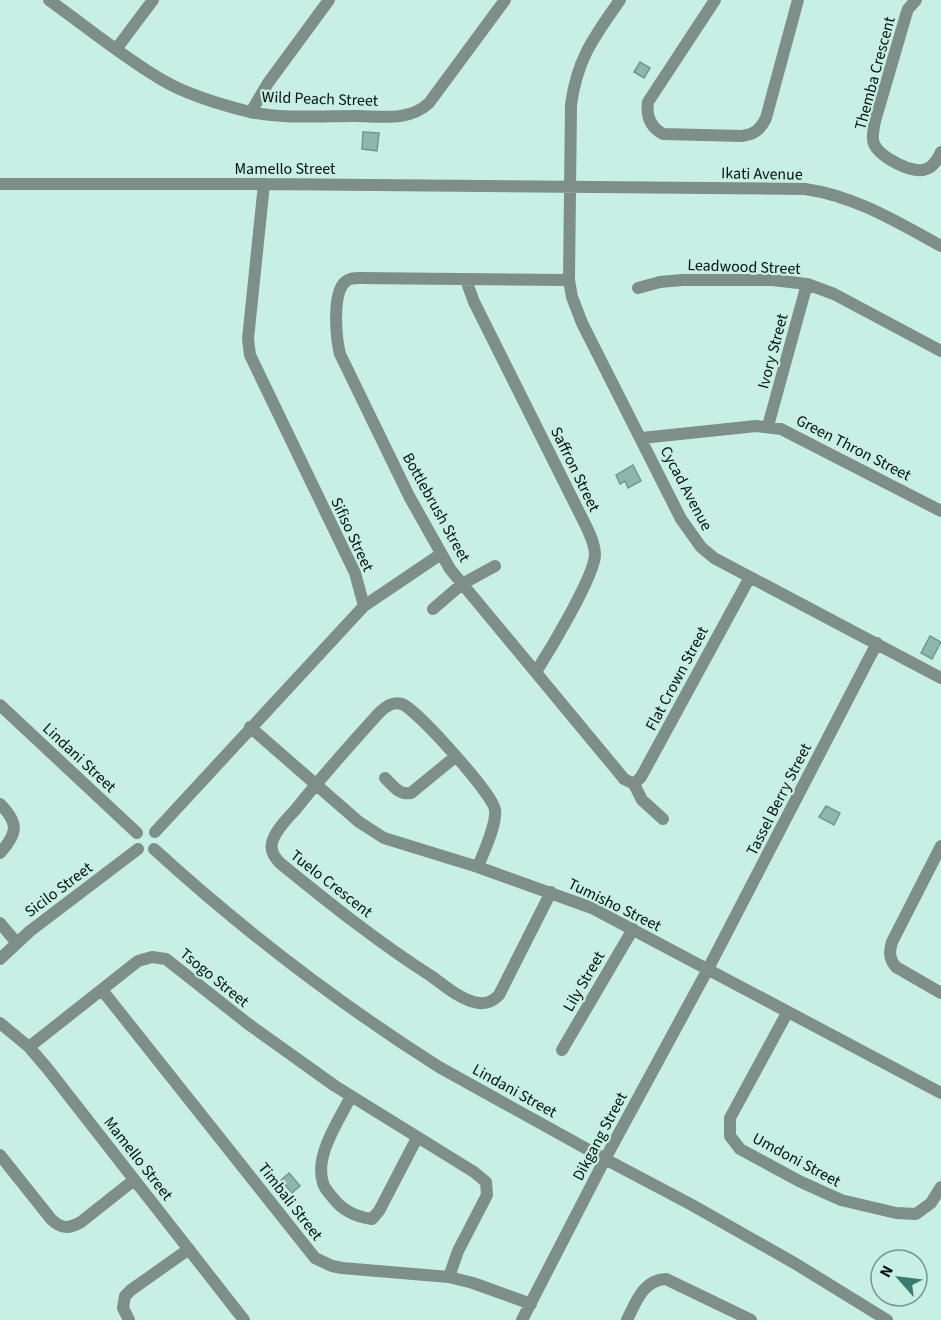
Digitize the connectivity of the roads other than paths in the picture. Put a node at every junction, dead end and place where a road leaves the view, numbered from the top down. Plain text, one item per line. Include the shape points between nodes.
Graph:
1 (49, 0) edge
2 (153, 0) edge
3 (329, 0) edge
4 (505, 0) edge
5 (620, 0) edge
6 (715, 0) edge
7 (798, 0) edge
8 (916, 0) edge
9 (117, 48) junction
10 (251, 112) junction
11 (941, 152) edge
12 (0, 184) edge
13 (264, 184) junction
14 (570, 188) junction
15 (941, 246) edge
16 (466, 280) junction
17 (569, 280) junction
18 (807, 284) junction
19 (638, 288) dead end
20 (941, 351) edge
21 (768, 426) junction
22 (642, 438) junction
23 (941, 511) edge
24 (441, 554) junction
25 (495, 566) dead end
26 (750, 576) junction
27 (462, 584) junction
28 (364, 606) junction
29 (433, 609) dead end
30 (877, 643) junction
31 (536, 672) junction
32 (941, 678) edge
33 (0, 705) edge
34 (250, 727) junction
35 (455, 757) junction
36 (385, 778) dead end
37 (629, 782) junction
38 (316, 783) junction
39 (0, 804) edge
40 (663, 819) dead end
41 (154, 832) junction
42 (137, 833) junction
43 (941, 846) edge
44 (138, 849) junction
45 (154, 849) junction
46 (0, 853) edge
47 (478, 867) junction
48 (551, 892) junction
49 (0, 923) edge
50 (633, 929) junction
51 (16, 942) junction
52 (0, 959) edge
53 (708, 969) junction
54 (102, 990) junction
55 (941, 993) edge
56 (786, 1013) junction
57 (0, 1023) edge
58 (29, 1047) junction
59 (562, 1050) dead end
60 (941, 1093) edge
61 (351, 1096) junction
62 (417, 1138) junction
63 (0, 1155) edge
64 (605, 1159) junction
65 (134, 1180) junction
66 (941, 1187) edge
67 (189, 1249) junction
68 (449, 1277) junction
69 (531, 1304) junction
70 (129, 1320) edge
71 (244, 1320) edge
72 (522, 1320) edge
73 (627, 1320) edge
74 (752, 1320) edge
75 (887, 1320) edge

1 - 9 street, Wild Peach Street
2 - 9 street
3 - 10 street
4 - 10 street, Wild Peach Street via 434,97 410,115 292,116
5 - 14 street, Cycad Avenue via 584,54 576,76
6 - 7 street via 648,102 649,120 663,134 742,135 758,131 766,118
8 - 11 street, Themba Crescent via 906,15 873,138 884,156 914,170 932,166
9 - 10 street, Wild Peach Street via 166,82
12 - 13 street, Mamello Street
13 - 14 street, Mamello Street
13 - 28 street, Sifiso Street via 248,339 250,356 355,573
14 - 15 street, Ikati Avenue via 819,191 857,202
14 - 17 street, Cycad Avenue
16 - 17 street
16 - 24 street, Bottlebrush Street via 349,279 341,287 338,299 336,332 340,354
16 - 31 street, Saffron Street via 594,548 588,577
17 - 22 street, Cycad Avenue via 582,323
18 - 19 street, Leadwood Street via 682,280
18 - 20 street, Leadwood Street via 834,294
18 - 21 street, Ivory Street
21 - 22 street, Green Thron Street
21 - 23 street, Green Thron Street via 794,434
22 - 26 street, Cycad Avenue via 694,539 714,558
24 - 27 street, Bottlebrush Street
24 - 28 street
25 - 27 street
26 - 30 street, Cycad Avenue
26 - 37 street, Flat Crown Street via 641,777
27 - 29 street
27 - 31 street, Bottlebrush Street
28 - 34 street
30 - 32 street, Cycad Avenue
30 - 53 street, Tassel Berry Street
31 - 37 street, Bottlebrush Street
33 - 42 street, Lindani Street
34 - 38 street, Tumisho Street
34 - 41 street
35 - 36 street via 411,793 399,791
35 - 38 street, Tuelo Crescent via 415,713 395,703 378,714
35 - 47 street, Tuelo Crescent via 487,794 495,810
37 - 40 street, Bottlebrush Street
38 - 47 street, Tumisho Street via 358,822 384,838
38 - 48 street, Tuelo Crescent via 276,834 274,857 414,966 472,1002 487,1003 499,995
39 - 46 street via 12,817 15,830
41 - 42 street via 146,828
41 - 45 street via 158,842
42 - 44 street
43 - 55 street via 892,942 890,955 891,961 903,971
44 - 45 street
44 - 51 street, Sicilo Street
45 - 64 street, Lindani Street via 258,940 355,1012 439,1067
47 - 48 street, Tumisho Street
48 - 50 street, Tumisho Street
49 - 51 street
50 - 53 street, Tumisho Street
50 - 59 street, Lily Street
51 - 52 street, Sicilo Street
53 - 56 street, Tumisho Street
53 - 64 street, Dikgang Street
54 - 58 street, Tsogo Street
54 - 61 street, Tsogo Street via 138,961 166,959 247,1023
54 - 68 street, Timbali Street via 315,1258 342,1268
56 - 60 street, Tumisho Street
56 - 66 street, Umdoni Street via 730,1118 734,1142 747,1153 827,1195 870,1208 916,1214 931,1203
57 - 58 street, Mamello Street
58 - 65 street, Mamello Street
61 - 62 street, Tsogo Street
61 - 62 street via 325,1149 320,1172 323,1185 339,1206 359,1218 372,1219
62 - 68 street, Tsogo Street via 481,1177 488,1189
63 - 65 street via 51,1219 65,1228 81,1222
64 - 69 street, Dikgang Street
64 - 75 street, Lindani Street via 787,1259
65 - 67 street, Mamello Street
67 - 70 street via 125,1296 123,1308
67 - 71 street, Mamello Street
68 - 69 street, Timbali Street
69 - 72 street, Dikgang Street
73 - 74 street via 648,1285 666,1279

